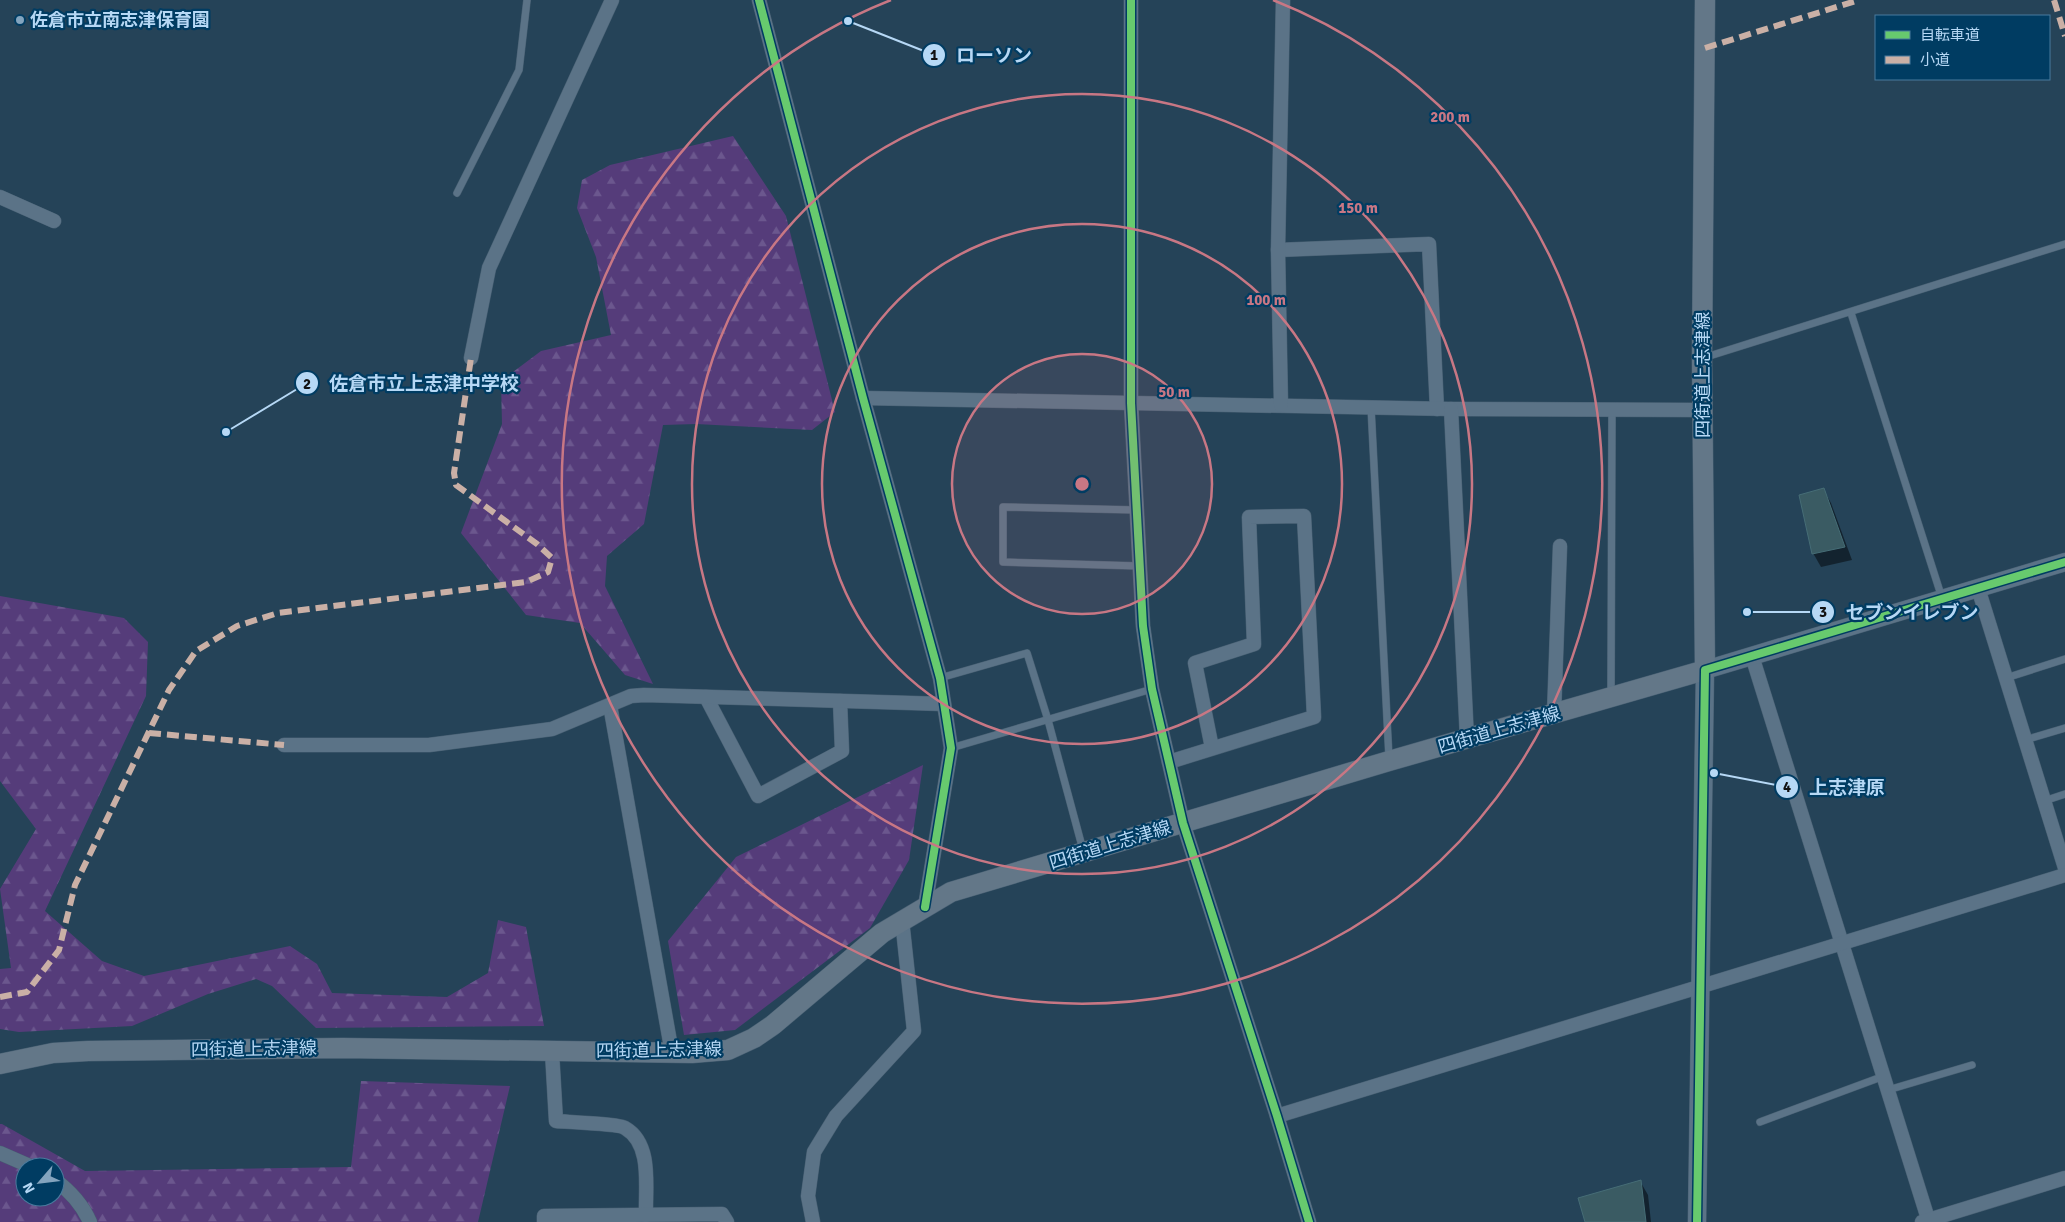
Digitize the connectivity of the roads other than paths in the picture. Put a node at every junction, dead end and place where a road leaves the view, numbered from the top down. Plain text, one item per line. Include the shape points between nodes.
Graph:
1 (527, 0) edge
2 (612, 0) edge
3 (759, 0) edge
4 (1131, 0) edge
5 (1283, 0) edge
6 (1705, 0) edge
7 (457, 193) dead end
8 (0, 197) edge
9 (54, 221) dead end
10 (2065, 244) edge
11 (1278, 250) junction
12 (1851, 313) junction
13 (471, 358) dead end
14 (1702, 358) junction
15 (863, 398) junction
16 (1131, 403) junction
17 (1281, 405) junction
18 (1371, 407) junction
19 (1444, 409) junction
20 (1612, 409) junction
21 (1703, 410) junction
22 (1137, 510) junction
23 (1560, 546) dead end
24 (2065, 562) edge
25 (1140, 566) junction
26 (1978, 588) junction
27 (1942, 598) junction
28 (1752, 656) junction
29 (2065, 659) edge
30 (1705, 670) junction
31 (940, 678) junction
32 (2006, 678) junction
33 (1152, 689) junction
34 (706, 697) junction
35 (1611, 697) junction
36 (840, 701) junction
37 (944, 704) junction
38 (610, 705) junction
39 (1554, 714) junction
40 (1048, 720) junction
41 (2065, 728) edge
42 (1467, 739) junction
43 (2025, 740) junction
44 (284, 745) dead end
45 (951, 748) junction
46 (1212, 748) junction
47 (1389, 761) junction
48 (1169, 762) junction
49 (2065, 794) edge
50 (2044, 801) junction
51 (1183, 823) junction
52 (1084, 852) junction
53 (2065, 868) edge
54 (2065, 875) edge
55 (925, 907) junction
56 (902, 920) junction
57 (1842, 943) junction
58 (1701, 986) junction
59 (552, 1052) junction
60 (672, 1053) junction
61 (0, 1064) edge
62 (1972, 1064) dead end
63 (1884, 1076) junction
64 (1888, 1090) junction
65 (1277, 1116) junction
66 (1760, 1122) dead end
67 (0, 1153) edge
68 (15, 1160) edge
69 (2065, 1178) edge
70 (65, 1187) edge
71 (646, 1215) junction
72 (1927, 1221) edge
73 (90, 1222) edge
74 (544, 1222) edge
75 (727, 1222) edge
76 (813, 1222) edge
77 (1309, 1222) edge
78 (1697, 1222) edge

1 - 7 lane via 519,70
2 - 13 street via 489,268
3 - 15 street
4 - 16 street
5 - 11 street
6 - 14 main road, 四街道上志津線
8 - 9 street
10 - 12 lane
11 - 17 street
11 - 19 street via 1429,244
12 - 14 lane
12 - 27 lane
14 - 21 main road, 四街道上志津線
15 - 16 street
15 - 31 street
16 - 17 street
16 - 22 street
17 - 18 street
18 - 19 street
18 - 47 lane
19 - 20 street
19 - 42 street
20 - 21 street
20 - 35 lane
21 - 30 main road, 四街道上志津線
22 - 25 street
22 - 25 lane via 1003,507 1004,562
23 - 39 street
24 - 26 street
25 - 33 street via 1143,626
26 - 27 street
26 - 32 street
27 - 28 street
28 - 30 street
28 - 57 street
29 - 32 lane
30 - 35 main road, 四街道上志津線
30 - 58 street
31 - 37 street
31 - 40 lane via 1027,653
32 - 43 street
33 - 40 lane
33 - 48 street
34 - 36 street
34 - 36 street via 758,796 842,751
34 - 38 street via 631,696
35 - 39 main road, 四街道上志津線
36 - 37 street
37 - 45 street
38 - 44 street via 552,730 429,745
38 - 60 street
39 - 42 main road, 四街道上志津線
40 - 45 lane
40 - 52 lane
41 - 43 lane
42 - 47 main road, 四街道上志津線
43 - 50 street
45 - 55 street
46 - 46 street via 1314,717 1304,516 1249,517 1254,644 1195,662
46 - 48 street
47 - 51 main road, 四街道上志津線
48 - 51 street
49 - 50 lane
50 - 53 street
51 - 52 main road, 四街道上志津線
51 - 65 street
52 - 55 main road, 四街道上志津線 via 951,892
54 - 57 street
55 - 56 main road, 四街道上志津線
56 - 60 main road, 四街道上志津線 via 754,1038 728,1050
56 - 76 street via 914,1032 836,1116 814,1152 808,1196
57 - 58 street
57 - 63 street
58 - 65 street
58 - 78 street
59 - 60 main road, 四街道上志津線
59 - 61 main road, 四街道上志津線 via 343,1048 88,1051 53,1052
59 - 71 street via 556,1121 625,1127 637,1139 645,1157
62 - 64 lane
63 - 64 street
63 - 66 lane
64 - 72 street
65 - 77 street
67 - 68 street
69 - 72 street
70 - 73 street
71 - 74 street via 544,1216
71 - 75 street via 722,1214

